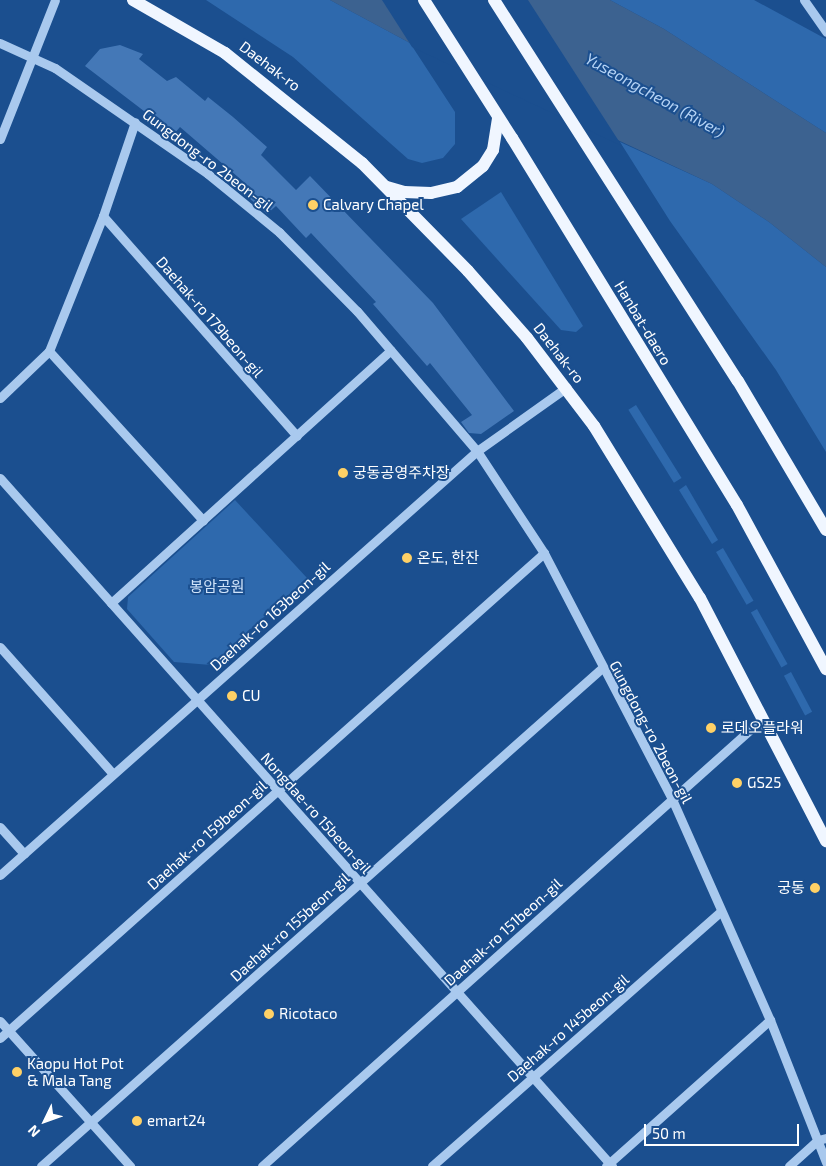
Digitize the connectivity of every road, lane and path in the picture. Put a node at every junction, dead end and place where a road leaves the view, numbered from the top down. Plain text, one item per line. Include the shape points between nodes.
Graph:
1 (55, 0) edge
2 (133, 0) edge
3 (424, 0) edge
4 (494, 0) edge
5 (804, 0) edge
6 (826, 32) edge
7 (0, 43) edge
8 (31, 58) junction
9 (135, 122) junction
10 (497, 124) junction
11 (0, 139) edge
12 (384, 186) junction
13 (103, 216) junction
14 (391, 350) junction
15 (49, 351) junction
16 (567, 387) junction
17 (0, 398) edge
18 (297, 436) junction
19 (477, 451) junction
20 (0, 478) edge
21 (204, 520) junction
22 (826, 530) edge
23 (544, 553) junction
24 (111, 603) junction
25 (0, 647) edge
26 (602, 668) junction
27 (826, 669) edge
28 (197, 699) junction
29 (763, 718) junction
30 (113, 774) junction
31 (278, 790) junction
32 (672, 799) junction
33 (0, 827) edge
34 (826, 841) edge
35 (24, 854) junction
36 (0, 875) edge
37 (360, 883) junction
38 (721, 911) junction
39 (457, 991) junction
40 (770, 1020) junction
41 (0, 1021) edge
42 (9, 1030) junction
43 (0, 1038) edge
44 (533, 1077) junction
45 (90, 1122) junction
46 (822, 1139) edge
47 (826, 1162) edge
48 (609, 1165) edge
49 (41, 1166) edge
50 (130, 1166) edge
51 (262, 1166) edge
52 (432, 1166) edge
53 (789, 1166) edge

1 - 8 street
2 - 12 main road, Daehak-ro via 225,53 291,102
3 - 10 main road, Hanbat-daero
4 - 22 main road via 738,381
5 - 6 street
7 - 8 street, Gungdong-ro 2beon-gil
8 - 9 street, Gungdong-ro 2beon-gil via 55,68
8 - 11 street
9 - 13 street
9 - 14 street, Gungdong-ro 2beon-gil via 208,174 279,232
10 - 12 main road via 493,150 483,166 457,187 431,193 404,192
10 - 27 main road, Hanbat-daero via 512,138 737,505
12 - 16 main road, Daehak-ro via 468,271
13 - 15 street
13 - 18 street, Daehak-ro 179beon-gil
14 - 18 street
14 - 19 street, Gungdong-ro 2beon-gil
15 - 17 street
15 - 21 street
16 - 19 street, Daehak-ro 163beon-gil
16 - 29 main road, Daehak-ro via 700,598
18 - 21 street
19 - 23 street, Gungdong-ro 2beon-gil
19 - 28 street, Daehak-ro 163beon-gil
20 - 24 street, Nongdae-ro 15beon-gil
21 - 24 street
23 - 26 street, Gungdong-ro 2beon-gil
23 - 31 street, Daehak-ro 159beon-gil
24 - 28 street, Nongdae-ro 15beon-gil
25 - 30 street
26 - 32 street, Gungdong-ro 2beon-gil
26 - 37 street, Daehak-ro 155beon-gil
28 - 30 street, Daehak-ro 163beon-gil
28 - 31 street, Nongdae-ro 15beon-gil
29 - 32 street, Daehak-ro 151beon-gil
29 - 34 main road, Daehak-ro
30 - 35 street, Daehak-ro 163beon-gil
31 - 37 street, Nongdae-ro 15beon-gil
31 - 42 street, Daehak-ro 159beon-gil
32 - 38 street, Gungdong-ro 2beon-gil
32 - 39 street, Daehak-ro 151beon-gil
33 - 35 street
35 - 36 street, Daehak-ro 163beon-gil
37 - 39 street, Nongdae-ro 15beon-gil
37 - 45 street, Daehak-ro 155beon-gil
38 - 40 street, Gungdong-ro 2beon-gil
38 - 44 street, Daehak-ro 145beon-gil
39 - 44 street, Nongdae-ro 15beon-gil
39 - 51 street, Daehak-ro 151beon-gil
40 - 46 street, Gungdong-ro 2beon-gil
40 - 48 street
41 - 42 street
42 - 43 street, Daehak-ro 159beon-gil
42 - 45 street
44 - 48 street, Nongdae-ro 15beon-gil
44 - 52 street, Daehak-ro 145beon-gil
45 - 49 street, Daehak-ro 155beon-gil
45 - 50 street
46 - 47 street, Gungdong-ro 2beon-gil
46 - 53 street

